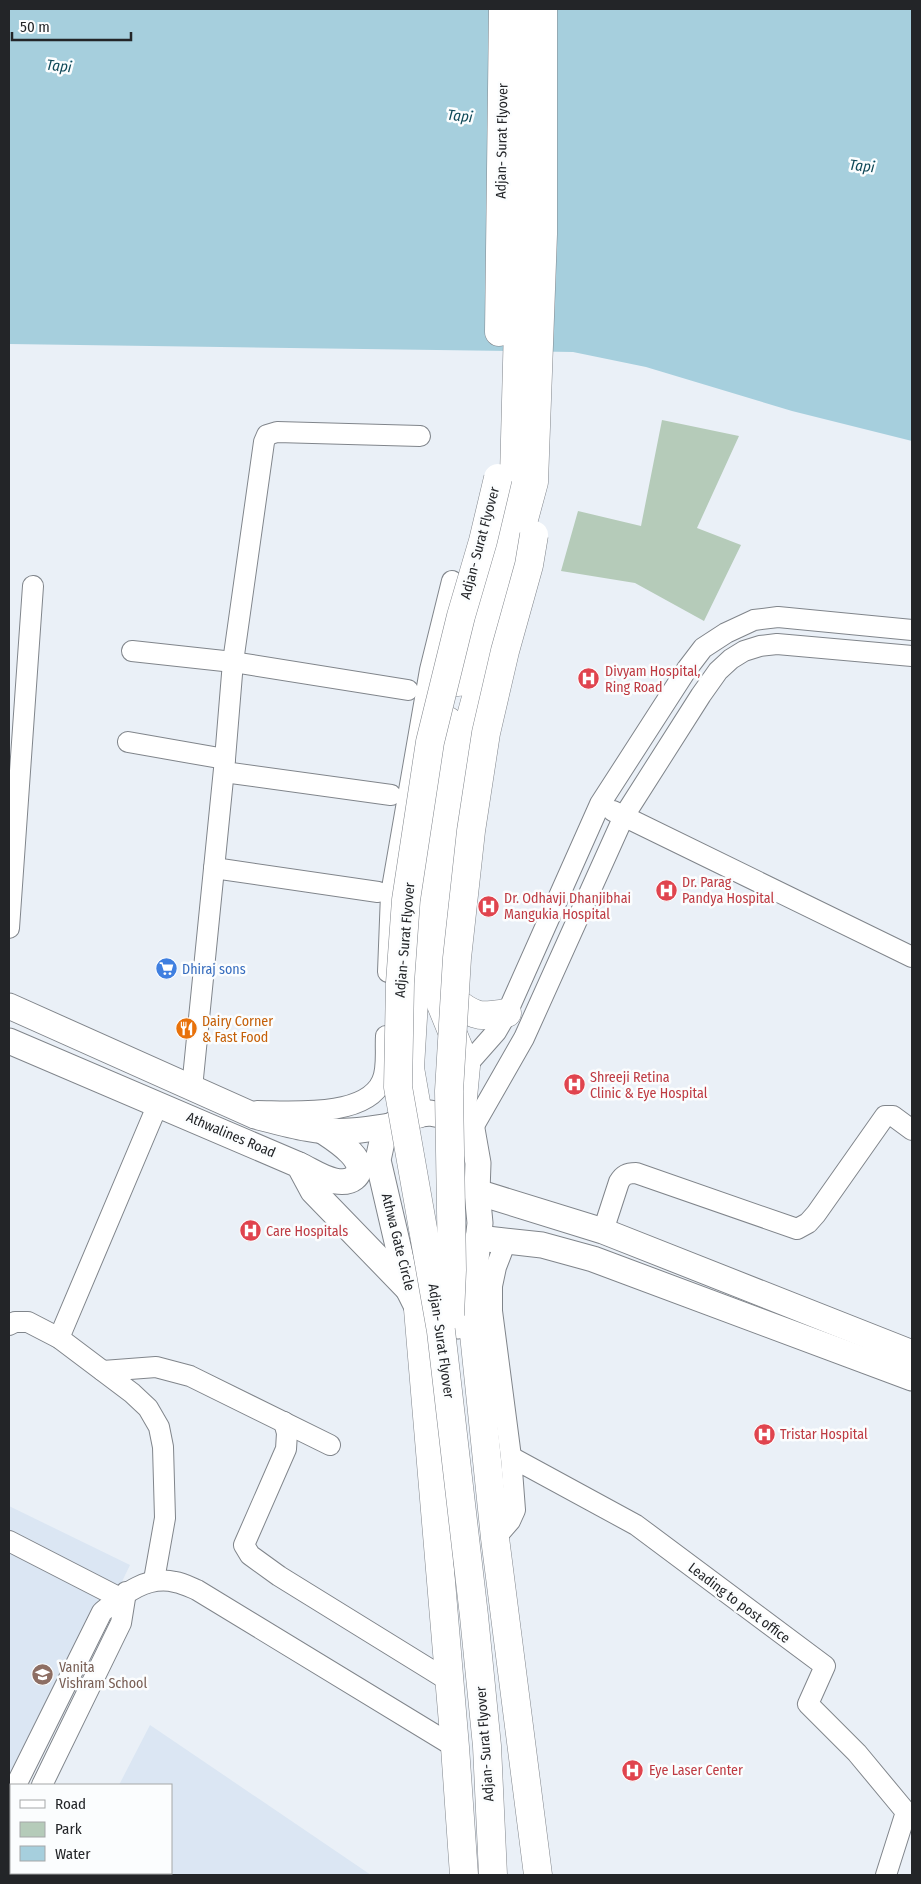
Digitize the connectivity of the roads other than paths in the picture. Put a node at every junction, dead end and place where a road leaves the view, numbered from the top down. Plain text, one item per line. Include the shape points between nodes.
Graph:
1 (503, 9) edge
2 (524, 9) edge
3 (543, 9) edge
4 (559, 9) edge
5 (420, 436) dead end
6 (525, 465) junction
7 (452, 581) dead end
8 (33, 586) dead end
9 (912, 630) edge
10 (132, 651) dead end
11 (912, 656) edge
12 (233, 662) junction
13 (408, 690) dead end
14 (128, 742) dead end
15 (225, 766) junction
16 (391, 795) dead end
17 (600, 804) junction
18 (624, 816) junction
19 (214, 868) junction
20 (378, 892) dead end
21 (9, 928) edge
22 (912, 957) edge
23 (437, 970) junction
24 (9, 1006) edge
25 (507, 1013) junction
26 (9, 1041) edge
27 (466, 1066) junction
28 (192, 1088) junction
29 (158, 1104) junction
30 (245, 1111) junction
31 (424, 1114) junction
32 (466, 1124) junction
33 (390, 1126) junction
34 (322, 1130) junction
35 (912, 1130) edge
36 (299, 1164) junction
37 (477, 1192) junction
38 (603, 1231) junction
39 (478, 1238) junction
40 (506, 1241) junction
41 (413, 1299) junction
42 (471, 1305) junction
43 (9, 1325) edge
44 (59, 1338) junction
45 (912, 1353) edge
46 (103, 1371) junction
47 (912, 1378) edge
48 (284, 1422) junction
49 (330, 1444) dead end
50 (511, 1457) junction
51 (495, 1538) junction
52 (9, 1541) edge
53 (154, 1580) junction
54 (123, 1595) junction
55 (448, 1681) junction
56 (455, 1747) junction
57 (16, 1784) edge
58 (42, 1784) edge
59 (909, 1809) edge
60 (464, 1875) edge
61 (493, 1875) edge
62 (508, 1875) edge
63 (538, 1875) edge
64 (886, 1875) edge

1 - 61 highway, Adjan- Surat Flyover, bridge via 498,478 430,742 406,900 398,1087 442,1340 486,1737
2 - 6 highway
3 - 6 highway via 543,234 538,418
4 - 62 highway, Adjan- Surat Flyover, bridge via 553,469 486,733 457,958 449,1091 450,1332
5 - 12 street via 277,432 267,435
6 - 23 highway via 534,482 470,720 456,802
6 - 31 highway via 514,476 443,739 438,805 417,950 410,1068
7 - 30 street via 430,670 391,894 382,1082 374,1093 354,1105 332,1110
8 - 21 street
9 - 17 street via 778,618 754,620 726,633 703,648 687,669
10 - 12 street
11 - 18 street via 792,644 760,646 744,651 712,679
12 - 13 street
12 - 15 street
14 - 15 street
15 - 16 street
15 - 19 street
17 - 18 street
17 - 25 street
18 - 22 street
18 - 32 street via 524,1038
19 - 20 street
19 - 28 street
23 - 25 highway via 443,988 465,1008 477,1015
23 - 27 highway via 440,1002
24 - 28 main road, Athwalines Road
25 - 27 street via 496,1032
26 - 29 main road, Athwalines Road
27 - 31 street
27 - 32 highway
28 - 30 main road, Athwalines Road
29 - 36 main road, Athwalines Road
29 - 44 street
30 - 34 main road, Athwalines Road via 290,1126
31 - 32 main road
31 - 33 main road
32 - 37 main road, Athwa Gate Circle via 478,1164
33 - 34 main road, Athwalines Road via 350,1132
33 - 41 main road, Athwa Gate Circle via 383,1137 378,1160
34 - 36 main road, Athwalines Road via 344,1146 359,1163 354,1178 347,1182 334,1181
35 - 38 street via 893,1116 885,1116 816,1214 808,1224 797,1229 636,1173 628,1173 619,1182
36 - 41 main road via 313,1191
37 - 38 main road
37 - 39 main road, Athwa Gate Circle
38 - 45 main road
39 - 40 main road
39 - 42 main road, Athwa Gate Circle
40 - 47 main road via 542,1245 593,1259
40 - 50 street via 492,1286 492,1311
41 - 42 main road, Athwa Gate Circle via 428,1321 458,1326
41 - 55 highway
42 - 51 highway
43 - 44 street via 28,1322
44 - 46 street
46 - 48 street via 156,1367 171,1370
46 - 53 street via 148,1408 159,1427 163,1447 165,1518
48 - 49 street
48 - 55 street via 286,1449 244,1545 250,1555 278,1576
50 - 51 street via 515,1510
50 - 59 street, Leading to post office via 636,1525 825,1666 808,1704
51 - 63 highway
52 - 54 street
53 - 54 street
53 - 56 street via 174,1582 197,1590
54 - 57 street via 102,1612
54 - 58 street via 121,1623
55 - 56 highway
56 - 60 highway
59 - 64 street, Leading to post office

